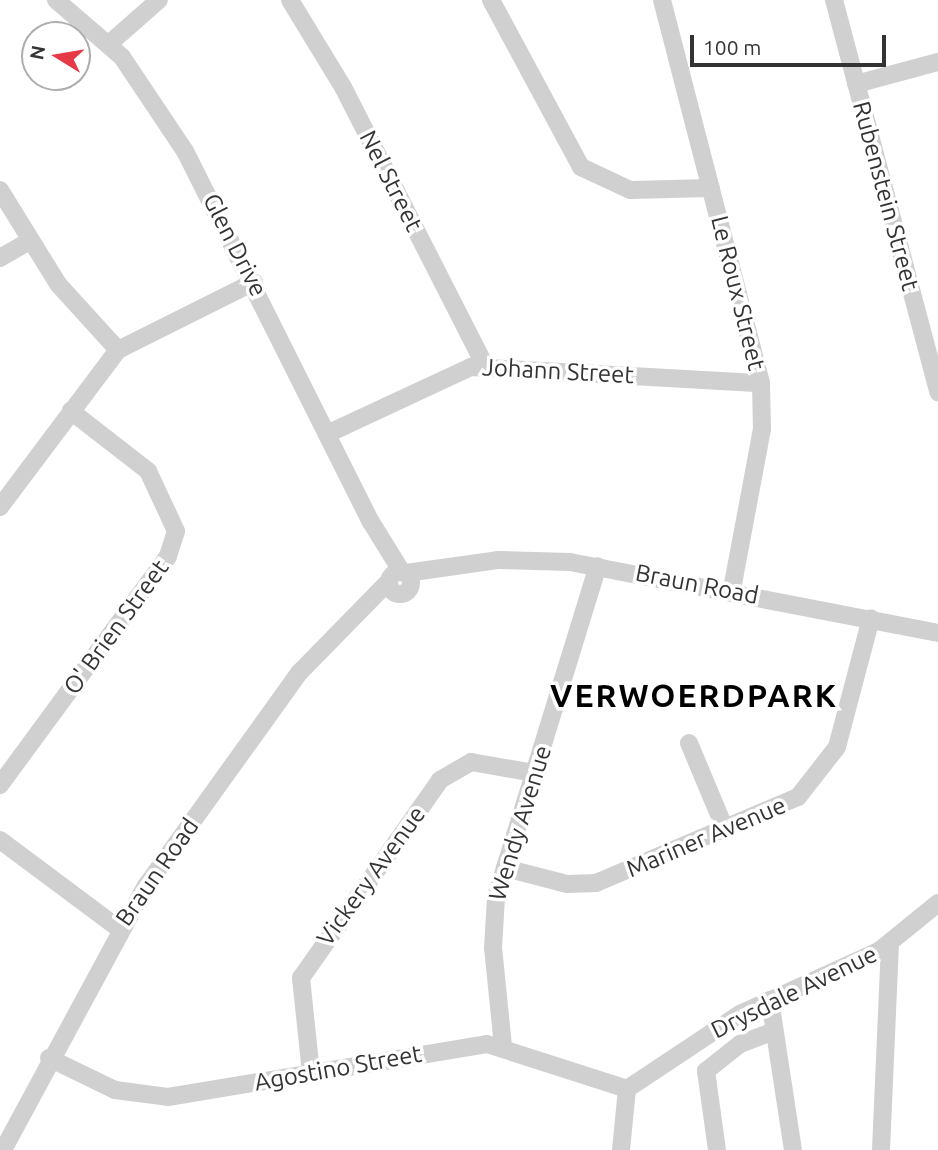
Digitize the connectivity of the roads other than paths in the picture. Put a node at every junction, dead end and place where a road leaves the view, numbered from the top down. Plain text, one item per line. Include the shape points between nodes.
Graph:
1 (56, 0) edge
2 (159, 0) edge
3 (289, 0) edge
4 (491, 0) edge
5 (662, 0) edge
6 (834, 0) edge
7 (110, 43) junction
8 (938, 62) edge
9 (856, 84) junction
10 (711, 188) junction
11 (0, 190) edge
12 (30, 242) junction
13 (0, 258) edge
14 (254, 282) junction
15 (118, 350) junction
16 (485, 366) junction
17 (761, 383) junction
18 (938, 392) edge
19 (71, 411) junction
20 (327, 434) junction
21 (0, 507) edge
22 (598, 566) junction
23 (399, 581) junction
24 (732, 590) junction
25 (871, 618) junction
26 (938, 633) edge
27 (690, 743) dead end
28 (534, 774) junction
29 (0, 785) edge
30 (725, 830) junction
31 (0, 840) edge
32 (505, 868) junction
33 (938, 903) edge
34 (118, 928) junction
35 (890, 944) junction
36 (770, 1000) junction
37 (775, 1031) junction
38 (503, 1046) junction
39 (50, 1058) junction
40 (311, 1073) junction
41 (627, 1089) junction
42 (3, 1150) edge
43 (621, 1150) edge
44 (717, 1150) edge
45 (793, 1150) edge
46 (881, 1150) edge

1 - 7 street, Glen Drive
2 - 7 street
3 - 16 street, Nel Street via 338,77
4 - 10 street via 581,167 630,190
5 - 10 street, Le Roux Street
6 - 9 street, Rubenstein Street
7 - 14 street, Glen Drive via 186,151
8 - 9 street
9 - 18 street, Rubenstein Street
10 - 17 street, Le Roux Street
11 - 12 street
12 - 13 street
12 - 15 street via 65,292
14 - 15 street
14 - 20 street, Glen Drive
15 - 19 street
16 - 17 street, Johann Street
16 - 20 street, Johann Street via 441,377
17 - 24 street, Le Roux Street via 762,429
19 - 21 street
19 - 29 street, O' Brien Street via 148,471 176,531 168,556
20 - 23 street, Glen Drive
22 - 23 street, Braun Road via 521,558
22 - 24 street, Braun Road
22 - 28 street, Wendy Avenue
23 - 34 street, Braun Road via 351,620 300,672
24 - 25 street, Braun Road
25 - 26 street, Braun Road
25 - 30 street, Mariner Avenue via 844,727 821,774 788,803
27 - 30 street
28 - 32 street, Wendy Avenue
28 - 40 street, Vickery Avenue via 471,762 440,780 301,978
30 - 32 street, Mariner Avenue via 596,883 567,884
31 - 34 street
32 - 38 street, Wendy Avenue via 493,913
33 - 35 street, Drysdale Avenue
34 - 39 street, Braun Road
35 - 36 street, Drysdale Avenue
35 - 46 street
36 - 37 street
36 - 41 street, Drysdale Avenue via 710,1032
37 - 44 street via 740,1044 706,1071
37 - 45 street
38 - 40 street, Agostino Street via 472,1044
38 - 41 street, Agostino Street
39 - 40 street, Agostino Street via 97,1083 150,1096 190,1096
39 - 42 street, Braun Road
41 - 43 street

